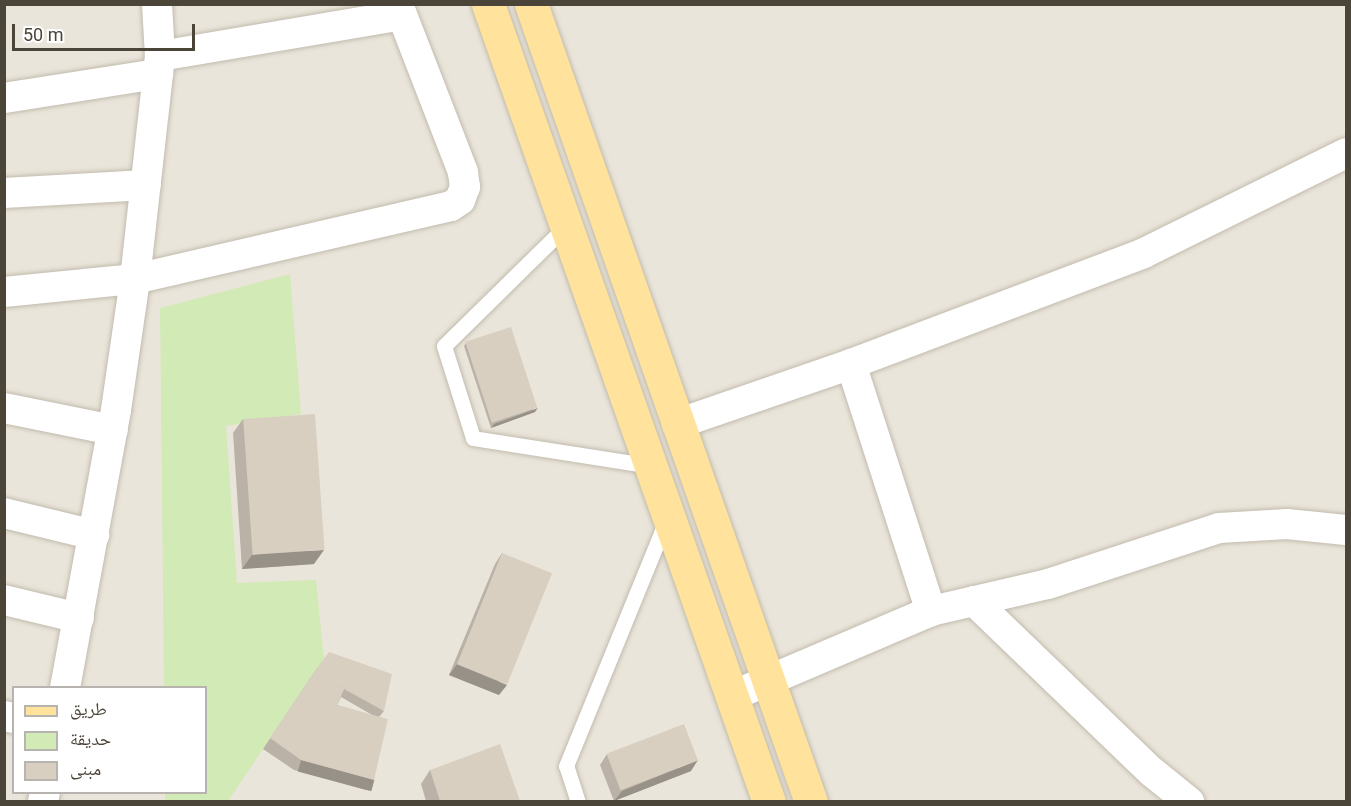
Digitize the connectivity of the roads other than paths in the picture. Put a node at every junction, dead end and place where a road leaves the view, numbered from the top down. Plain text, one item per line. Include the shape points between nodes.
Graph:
1 (157, 4) edge
2 (488, 4) edge
3 (531, 4) edge
4 (400, 10) edge
5 (159, 65) junction
6 (4, 98) edge
7 (1347, 153) edge
8 (146, 185) junction
9 (4, 193) edge
10 (566, 226) junction
11 (135, 279) junction
12 (4, 292) edge
13 (850, 364) junction
14 (4, 408) edge
15 (677, 424) junction
16 (113, 430) junction
17 (651, 466) junction
18 (4, 513) edge
19 (668, 515) junction
20 (1347, 530) edge
21 (94, 535) junction
22 (4, 600) edge
23 (974, 601) junction
24 (931, 611) junction
25 (79, 618) junction
26 (768, 683) junction
27 (65, 686) edge
28 (732, 696) junction
29 (578, 801) edge
30 (769, 801) edge
31 (811, 801) edge
32 (1189, 801) edge

1 - 5 street
2 - 10 main road
3 - 15 main road
4 - 5 street
4 - 11 street via 463,172 465,187 460,200 452,206
5 - 6 street
5 - 8 street
7 - 13 street via 1144,253
8 - 9 street
8 - 11 street
10 - 17 main road
10 - 17 lane via 444,346 474,438
11 - 12 street
11 - 16 street
13 - 15 street
13 - 24 street
14 - 16 street
15 - 26 main road
16 - 21 street
17 - 19 main road
18 - 21 street
19 - 28 main road
19 - 29 lane via 566,766
20 - 23 street via 1287,524 1219,528 1048,584
21 - 25 street
22 - 25 street
23 - 24 street
23 - 32 street via 1152,772
24 - 26 street
25 - 27 street
26 - 28 street
26 - 31 main road
28 - 30 main road

